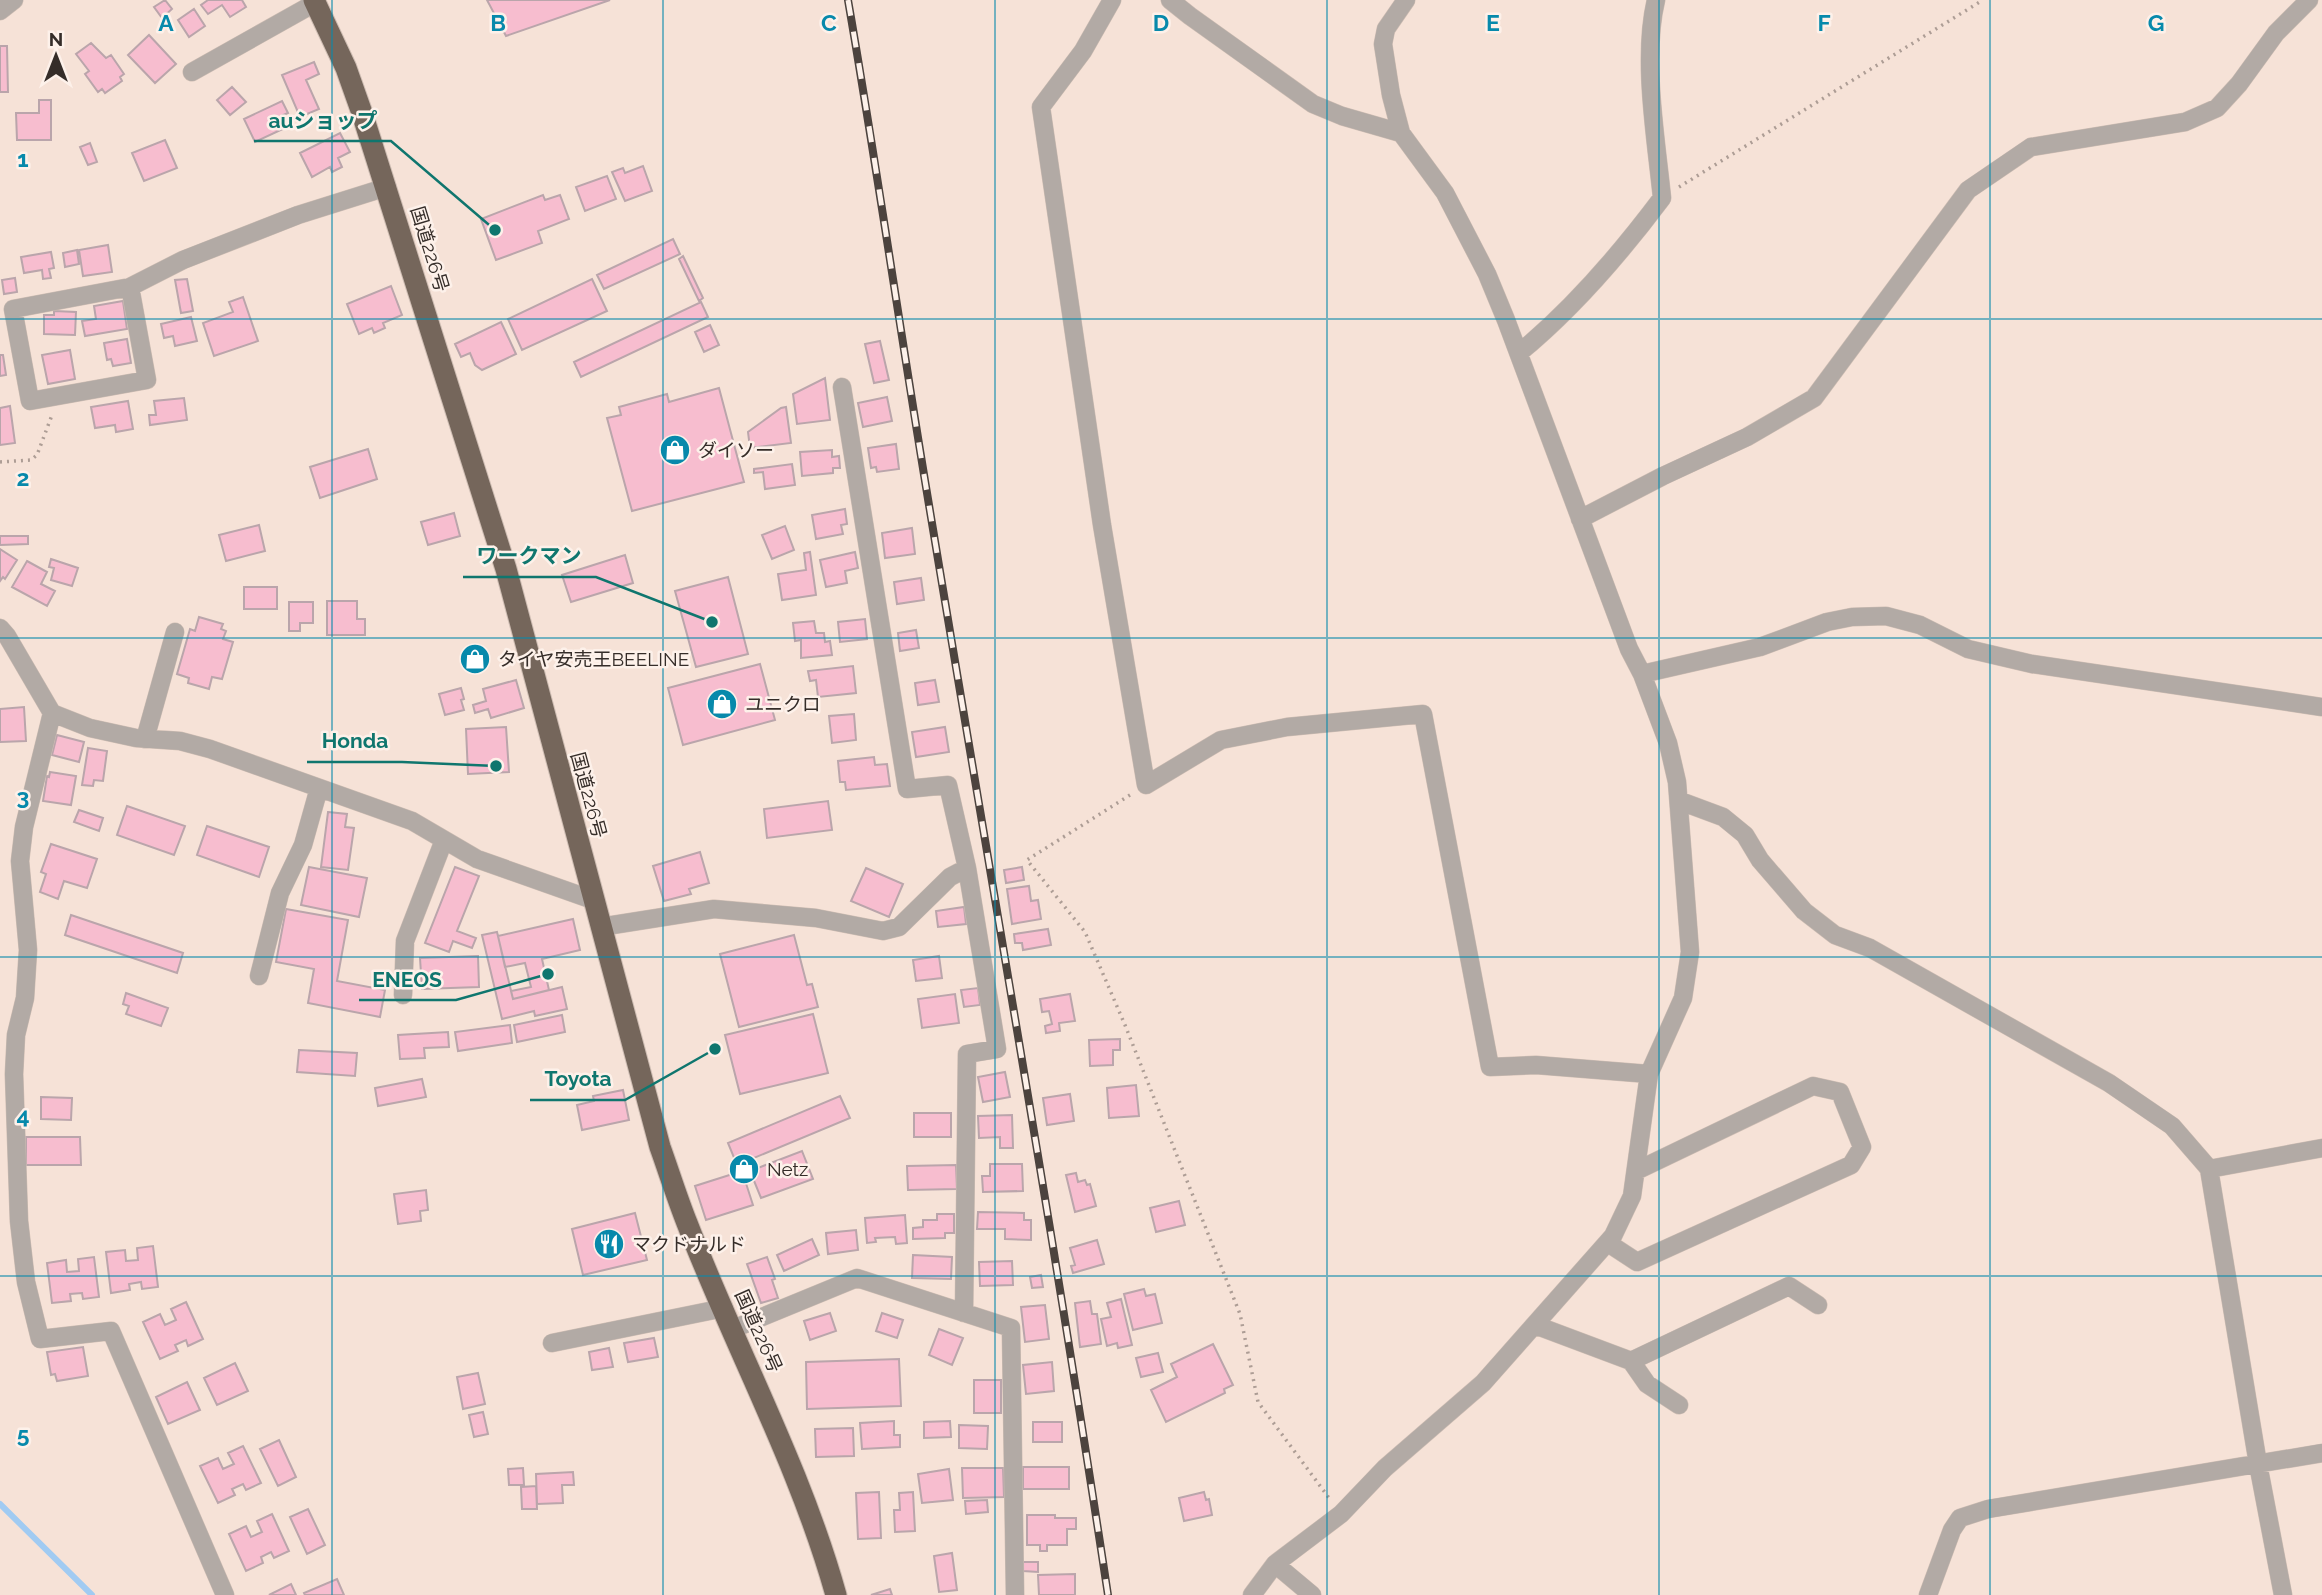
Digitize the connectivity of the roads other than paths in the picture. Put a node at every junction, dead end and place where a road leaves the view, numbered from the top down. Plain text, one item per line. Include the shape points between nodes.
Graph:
1 (14, 0) edge
2 (1112, 0) edge
3 (1170, 0) edge
4 (1406, 0) edge
5 (1656, 0) edge
6 (315, 1) edge
7 (2304, 2) edge
8 (0, 11) edge
9 (192, 72) dead end
10 (1401, 133) junction
11 (387, 187) junction
12 (130, 287) junction
13 (1519, 353) junction
14 (842, 387) dead end
15 (1580, 519) junction
16 (0, 628) edge
17 (175, 632) dead end
18 (1642, 674) junction
19 (2322, 707) edge
20 (52, 713) junction
21 (145, 739) junction
22 (319, 788) junction
23 (1680, 801) junction
24 (444, 840) junction
25 (967, 868) junction
26 (593, 900) junction
27 (600, 927) junction
28 (259, 976) dead end
29 (403, 995) dead end
30 (1649, 1074) junction
31 (2322, 1148) edge
32 (2209, 1168) junction
33 (1636, 1171) junction
34 (1608, 1243) junction
35 (1818, 1305) dead end
36 (724, 1308) junction
37 (964, 1313) junction
38 (1535, 1325) junction
39 (733, 1329) junction
40 (552, 1343) dead end
41 (1631, 1361) junction
42 (1679, 1405) dead end
43 (2322, 1453) edge
44 (2258, 1464) junction
45 (1275, 1564) junction
46 (225, 1595) edge
47 (836, 1595) edge
48 (1015, 1595) edge
49 (1252, 1595) edge
50 (1312, 1595) edge
51 (1928, 1595) edge
52 (2283, 1595) edge

1 - 8 street
2 - 30 street via 1083,51 1041,107 1102,525 1146,785 1221,740 1287,727 1423,714 1490,1067 1536,1065
3 - 10 street via 1313,104
4 - 10 street via 1383,44
5 - 13 street via 1651,97 1662,198 1583,293
6 - 9 street
6 - 11 highway, 国道226号 via 346,68
7 - 15 street via 2217,108 2185,122 2031,147 1994,171 1968,190 1814,398 1747,437
10 - 13 street via 1445,192
11 - 12 street via 272,225 183,260
11 - 26 highway, 国道226号 via 506,569
12 - 12 street via 13,309 30,401 147,380
13 - 15 street
14 - 25 street via 907,789 948,785
15 - 18 street
16 - 20 street
17 - 21 street
18 - 19 street via 1760,647 1827,622 1885,616 1920,625 1968,649 2032,664
18 - 23 street via 1668,743
20 - 21 street via 90,728
20 - 46 street via 20,861 28,950 14,1074 26,1282 40,1339 111,1331
21 - 22 street via 180,741
22 - 24 street via 412,821
22 - 28 street via 303,845 280,893
23 - 30 street via 1690,952 1683,998
23 - 32 street via 1723,817 1745,835 1804,911 1835,935 1870,948 2109,1083 2172,1126
24 - 26 street via 477,859
24 - 29 street via 405,941
25 - 27 street via 950,877 899,927 883,931 816,918 714,909
25 - 37 street via 997,1049 967,1054
26 - 27 highway, 国道226号
27 - 36 highway, 国道226号 via 660,1147
30 - 33 street
31 - 32 street
32 - 44 street
33 - 34 street via 1632,1196
33 - 34 street via 1813,1086 1840,1092 1862,1147 1851,1165 1637,1262
34 - 38 street
35 - 41 street via 1789,1286
36 - 39 highway, 国道226号
36 - 40 street
37 - 39 street via 857,1278
37 - 48 street via 1011,1328
38 - 41 street
38 - 45 street via 1483,1383 1385,1468 1341,1514
39 - 47 highway, 国道226号 via 785,1447
41 - 42 street via 1647,1384
43 - 44 street
44 - 51 street via 1988,1509 1960,1518
44 - 52 street
45 - 49 street
45 - 50 street

